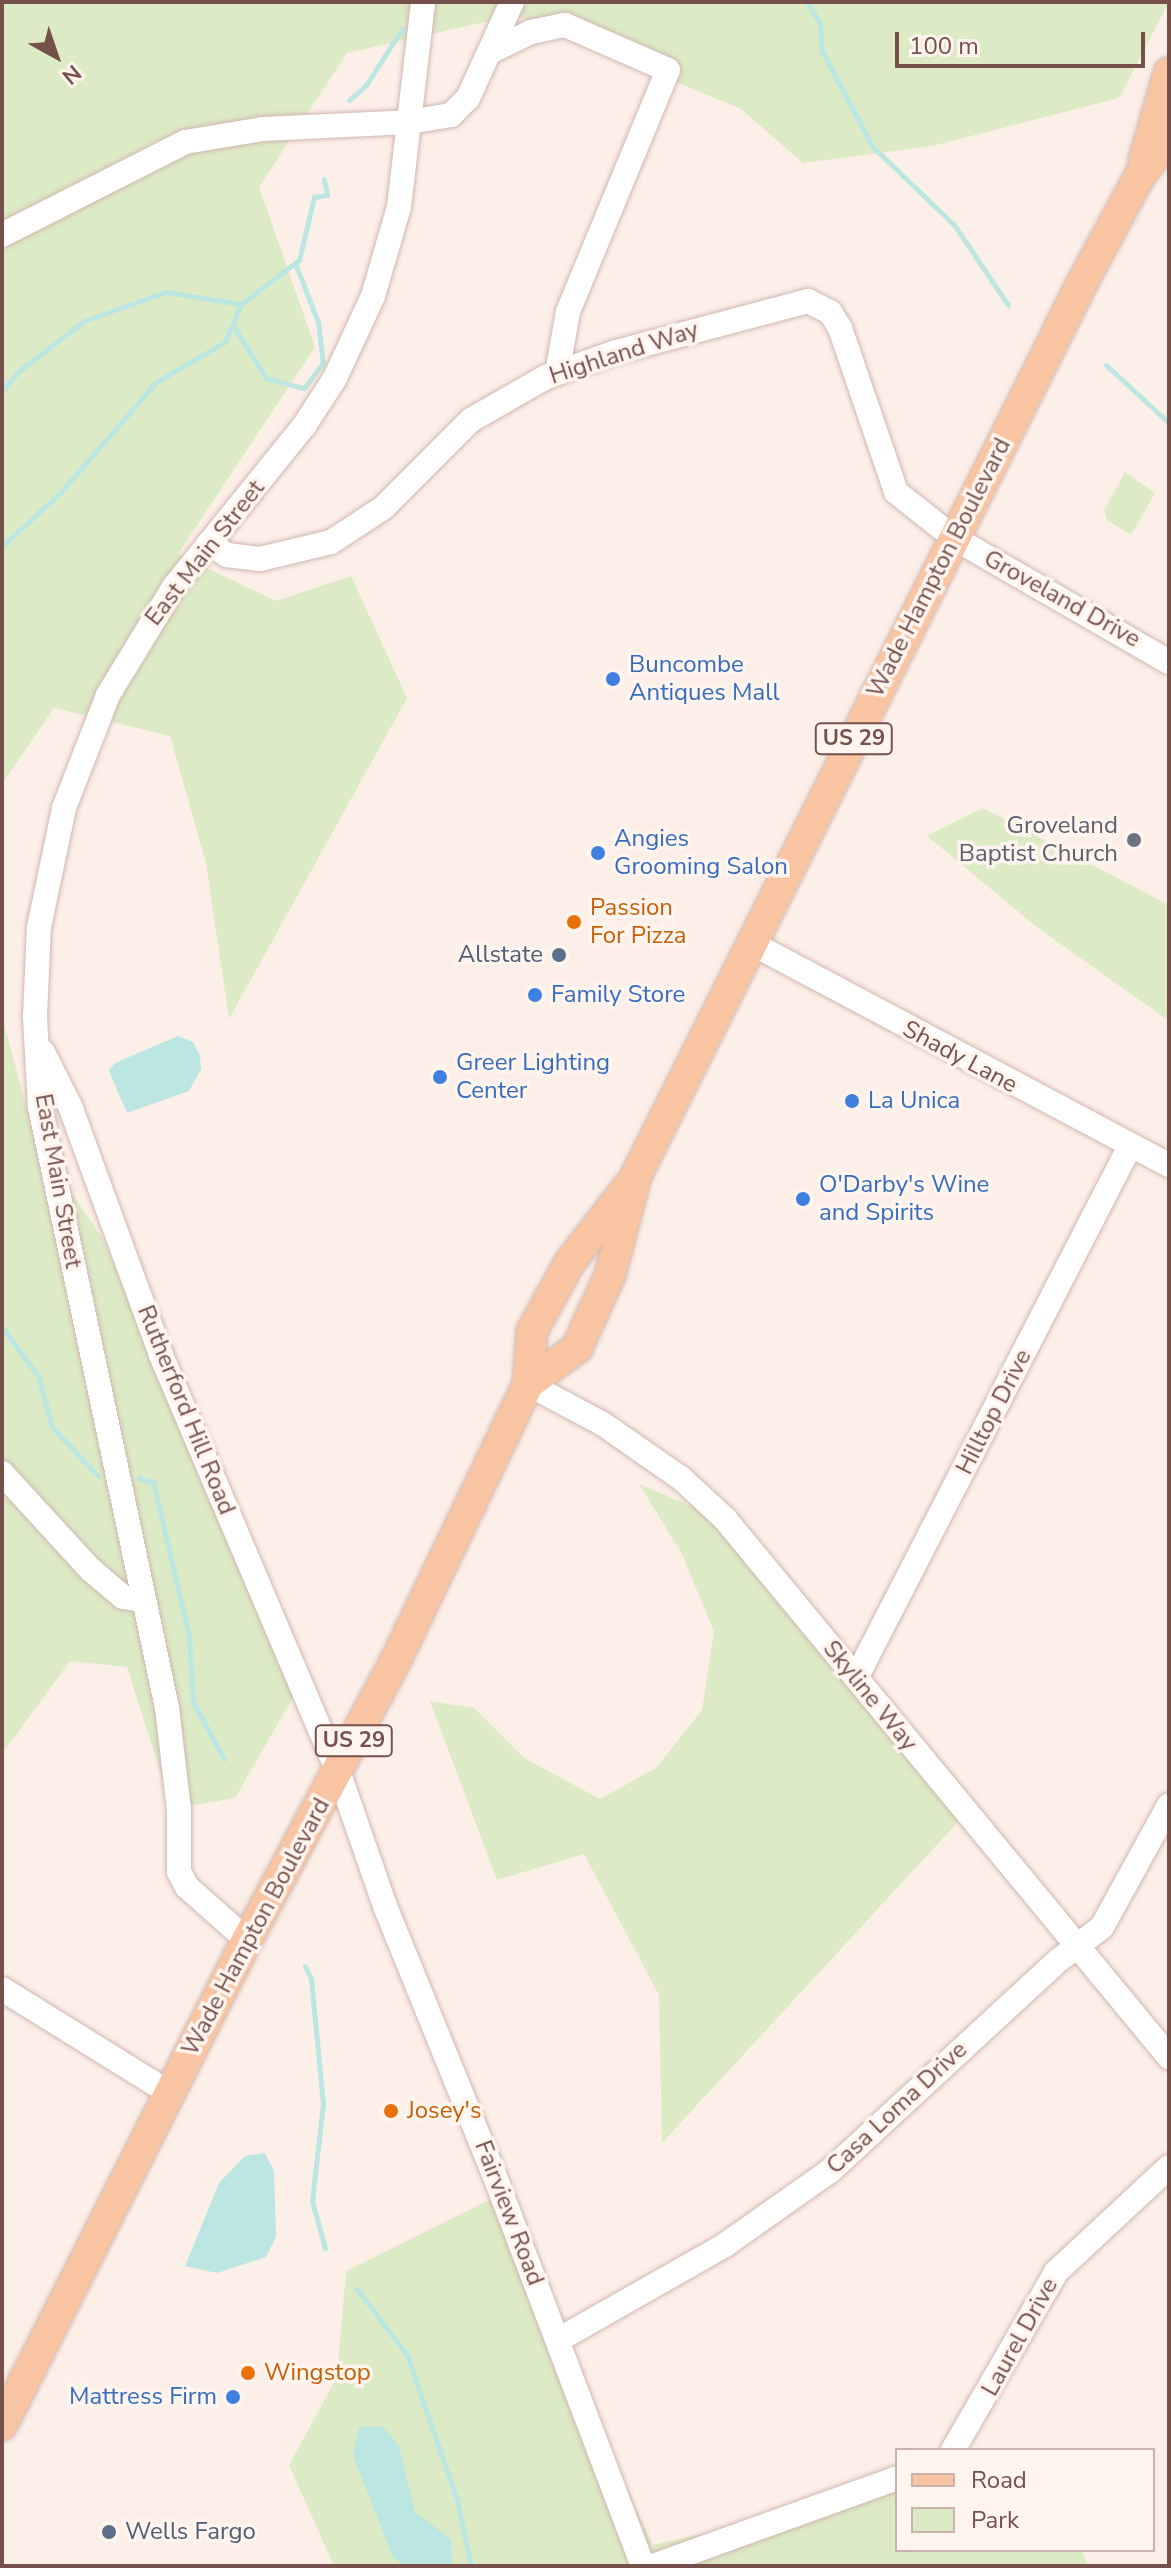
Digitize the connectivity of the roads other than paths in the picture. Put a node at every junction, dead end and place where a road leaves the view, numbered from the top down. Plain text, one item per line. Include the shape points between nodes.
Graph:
1 (423, 2) edge
2 (512, 2) edge
3 (490, 52) junction
4 (1169, 73) edge
5 (409, 122) junction
6 (1169, 138) edge
7 (1139, 177) junction
8 (2, 235) edge
9 (557, 373) junction
10 (954, 538) junction
11 (209, 543) junction
12 (1169, 662) edge
13 (753, 944) junction
14 (40, 1046) junction
15 (1130, 1146) junction
16 (1169, 1165) edge
17 (636, 1176) junction
18 (528, 1384) junction
19 (2, 1473) edge
20 (143, 1600) junction
21 (856, 1678) junction
22 (338, 1771) junction
23 (1169, 1805) edge
24 (247, 1940) junction
25 (1077, 1947) junction
26 (2, 1989) edge
27 (1169, 2057) edge
28 (170, 2093) junction
29 (1169, 2167) edge
30 (558, 2340) junction
31 (2, 2425) edge
32 (954, 2448) edge
33 (895, 2479) edge
34 (643, 2566) edge
35 (653, 2566) edge

1 - 5 street, East Main Street
2 - 3 street
3 - 5 street via 468,98 451,115
3 - 9 street via 531,32 565,25 668,70 568,312
4 - 7 main road, Wade Hampton Boulevard / US 29
5 - 8 street via 263,129 185,142
5 - 11 street, East Main Street via 399,207 354,340 304,426
6 - 7 main road, Wade Hampton Boulevard / US 29
7 - 10 main road, Wade Hampton Boulevard / US 29
9 - 10 street, Highland Way via 764,309 815,303 830,312 840,328 896,492
9 - 11 street, Highland Way via 471,420 383,508 348,534 311,549 260,559 227,555
10 - 12 street, Groveland Drive
10 - 13 main road, Wade Hampton Boulevard / US 29
11 - 14 street, East Main Street via 157,612 108,695 64,808 39,927 35,1017
13 - 15 street, Shady Lane
13 - 17 main road, Wade Hampton Boulevard / US 29
14 - 20 street, East Main Street via 47,1147
14 - 22 street, Rutherford Hill Road via 70,1106 161,1355
15 - 16 street, Shady Lane
15 - 21 street, Hilltop Drive
17 - 18 main road, Wade Hampton Boulevard / US 29 via 570,1262 532,1331
17 - 18 main road, Wade Hampton Boulevard / US 29 via 610,1275 577,1348
18 - 21 street, Skyline Way via 603,1424 701,1495
18 - 22 main road, Wade Hampton Boulevard / US 29
19 - 20 street via 91,1570 123,1597
20 - 24 street, East Main Street via 173,1747 179,1872 187,1887
21 - 25 street, Skyline Way
22 - 24 main road, Wade Hampton Boulevard / US 29
22 - 30 street, Fairview Road via 385,1906
23 - 25 street, Casa Loma Drive via 1102,1927
24 - 28 main road, Wade Hampton Boulevard / US 29
25 - 27 street, Skyline Way
25 - 30 street, Casa Loma Drive via 784,2208
26 - 28 street
28 - 31 main road, Wade Hampton Boulevard / US 29
29 - 32 street, Laurel Drive via 1056,2272
30 - 34 street, Fairview Road
33 - 35 street

